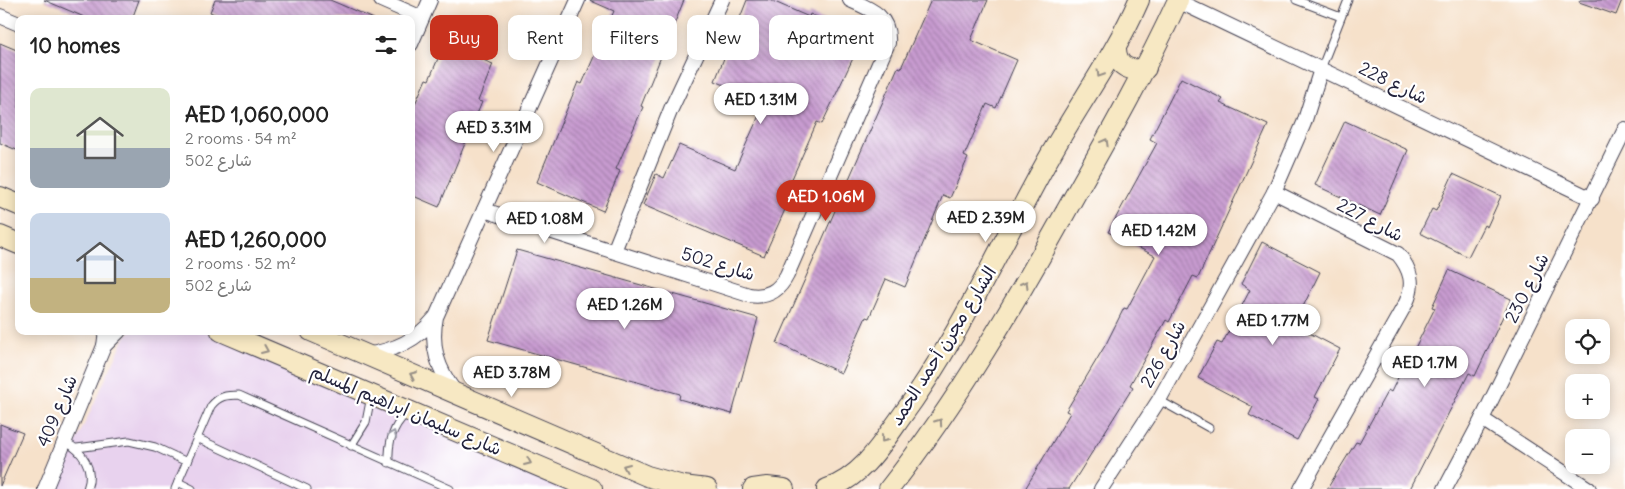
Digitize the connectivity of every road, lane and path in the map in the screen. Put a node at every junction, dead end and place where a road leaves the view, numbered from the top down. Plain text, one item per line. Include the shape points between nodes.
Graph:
1 (380, 0) edge
2 (430, 0) edge
3 (578, 0) edge
4 (722, 0) edge
5 (850, 0) edge
6 (1139, 0) edge
7 (1178, 0) edge
8 (1296, 0) edge
9 (1348, 0) edge
10 (0, 16) edge
11 (1341, 17) junction
12 (422, 18) junction
13 (15, 22) edge
14 (415, 35) edge
15 (1116, 49) junction
16 (1146, 68) junction
17 (1321, 69) junction
18 (1625, 129) edge
19 (1274, 192) junction
20 (0, 197) edge
21 (1592, 200) junction
22 (15, 203) edge
23 (484, 210) junction
24 (0, 236) edge
25 (15, 242) edge
26 (614, 251) junction
27 (436, 318) junction
28 (105, 335) edge
29 (115, 335) edge
30 (230, 335) edge
31 (320, 335) edge
32 (104, 346) junction
33 (366, 355) junction
34 (455, 392) junction
35 (372, 395) junction
36 (1159, 400) junction
37 (409, 411) junction
38 (1482, 419) junction
39 (1209, 428) dead end
40 (197, 438) junction
41 (71, 445) junction
42 (351, 446) junction
43 (187, 462) junction
44 (389, 463) junction
45 (177, 486) edge
46 (296, 487) edge
47 (45, 489) edge
48 (87, 489) edge
49 (192, 489) edge
50 (306, 489) edge
51 (450, 489) edge
52 (592, 489) edge
53 (706, 489) edge
54 (753, 489) edge
55 (784, 489) edge
56 (827, 489) edge
57 (889, 489) edge
58 (1101, 489) edge
59 (1301, 489) edge
60 (1444, 489) edge
61 (1589, 489) edge

1 - 12 street
2 - 12 street
3 - 23 street
4 - 26 street via 671,109
5 - 26 street, شارع 502 via 871,9 883,19 888,43 780,286 763,296 749,295
6 - 15 street, الشارع مجرن أحمد الحمد
7 - 16 street, الشارع مجرن أحمد الحمد
7 - 17 street, شارع 228
8 - 11 lane
9 - 11 lane
10 - 13 street
11 - 17 lane
12 - 14 street
15 - 16 street via 1118,59 1125,67 1135,70
15 -> 56 street, الشارع مجرن أحمد الحمد via 1052,153 979,293 933,370 869,460
57 -> 16 street, الشارع مجرن أحمد الحمد via 949,408 1005,319
17 - 19 street, شارع 226 via 1304,123
17 - 21 street, شارع 228
18 - 21 street, شارع 230
19 - 36 street, شارع 226
19 - 59 street, شارع 227 via 1398,254 1410,272 1412,282 1406,303
20 - 22 street
21 - 38 street, شارع 230
23 - 26 street, شارع 502
23 - 27 street
24 - 25 street
27 - 33 street via 418,336 395,349
27 - 34 street via 435,354 442,373
28 - 32 street, شارع 409
29 - 32 street, شارع 409
30 -> 35 street, شارع سليمان ابراهيم المسلم
31 - 33 street, شارع سليمان ابراهيم المسلم
32 - 41 street, شارع 409
34 -> 33 street, شارع سليمان ابراهيم المسلم
53 -> 34 street, شارع سليمان ابراهيم المسلم via 647,476
35 - 37 street, شارع سليمان ابراهيم المسلم
35 - 42 lane via 366,422
36 - 39 lane
36 - 58 street, شارع 226
44 -> 37 lane via 390,440
37 -> 52 street, شارع سليمان ابراهيم المسلم
38 - 60 street, شارع 230
38 - 61 street
40 - 42 lane via 218,398 239,395
40 - 43 lane
40 - 46 lane
41 - 43 lane via 129,441 155,447
41 - 47 street, شارع 409
41 - 48 lane via 90,473
42 - 44 lane
43 - 45 lane
44 - 51 lane
45 - 49 lane
46 - 50 lane
54 - 55 street

